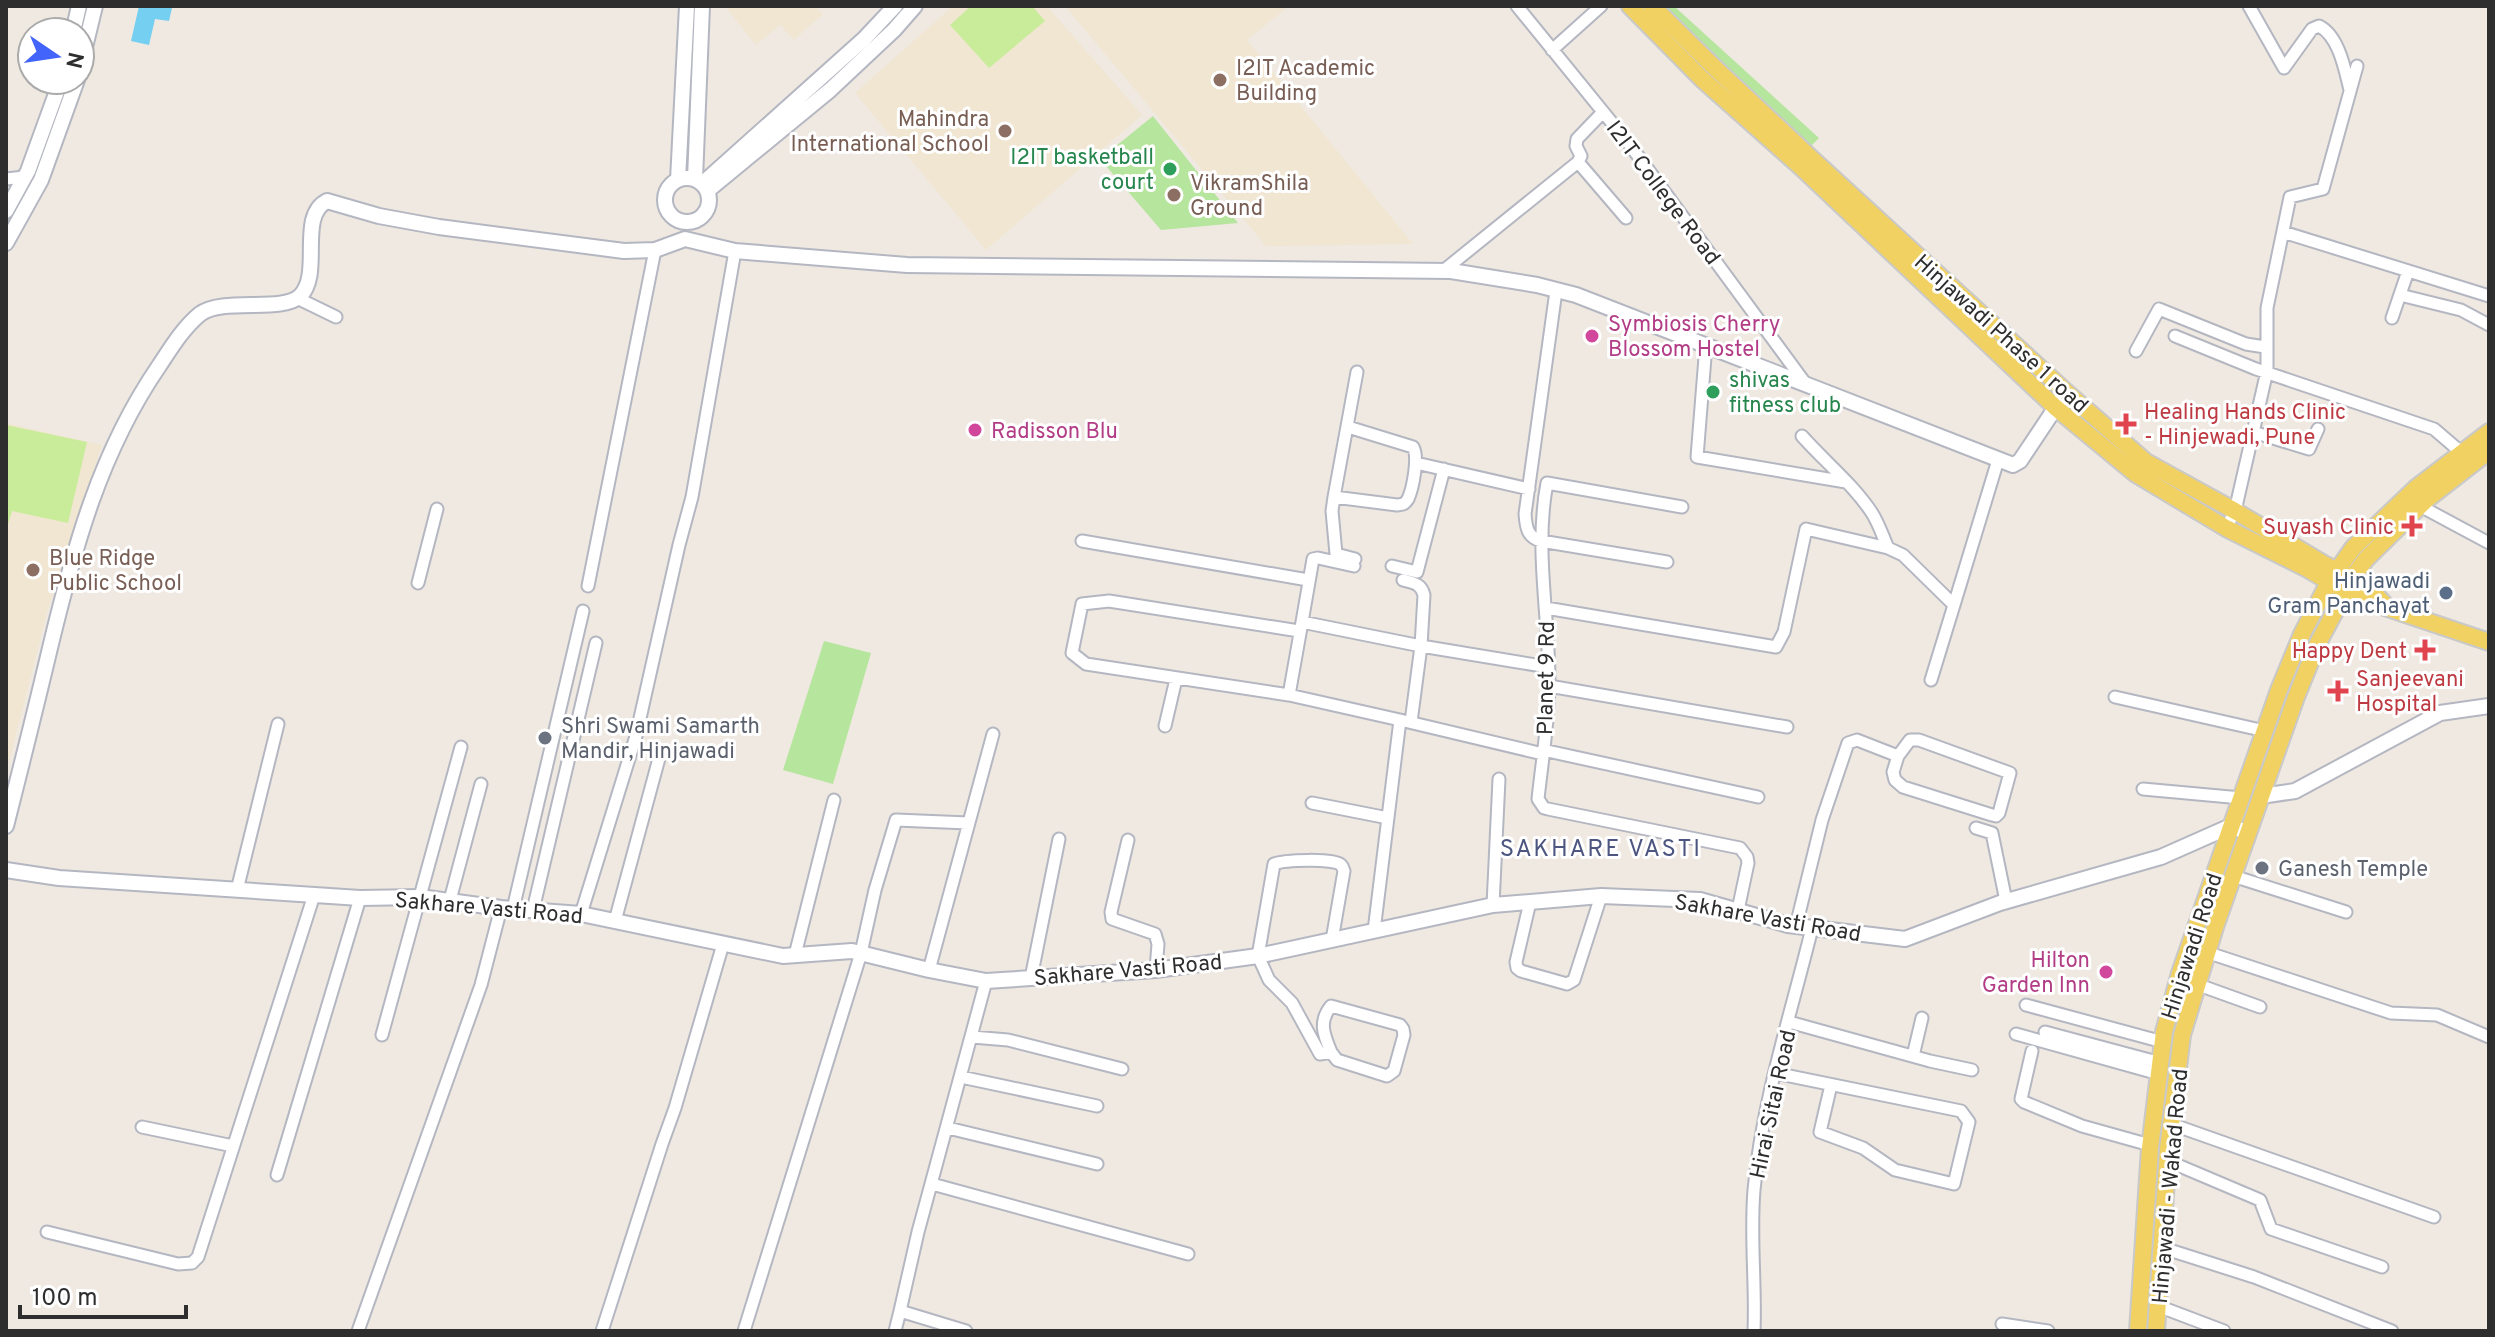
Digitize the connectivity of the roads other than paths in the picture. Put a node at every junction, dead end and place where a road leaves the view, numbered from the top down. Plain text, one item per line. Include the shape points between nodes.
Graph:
1 (687, 6) edge
2 (702, 6) edge
3 (895, 6) edge
4 (915, 6) edge
5 (1517, 6) edge
6 (1601, 6) edge
7 (1630, 6) edge
8 (1652, 6) edge
9 (2249, 6) edge
10 (1552, 50) junction
11 (2357, 66) dead end
12 (2351, 90) junction
13 (63, 96) edge
14 (66, 96) edge
15 (1603, 112) junction
16 (1578, 162) junction
17 (24, 177) junction
18 (6, 179) edge
19 (678, 180) junction
20 (702, 185) junction
21 (6, 211) edge
22 (1626, 218) dead end
23 (687, 223) junction
24 (2283, 232) junction
25 (685, 239) junction
26 (6, 243) edge
27 (655, 250) junction
28 (735, 251) junction
29 (1443, 271) junction
30 (2408, 271) junction
31 (1556, 291) junction
32 (2400, 295) junction
33 (2489, 296) edge
34 (297, 298) junction
35 (336, 317) dead end
36 (2392, 318) dead end
37 (2489, 325) edge
38 (2175, 336) dead end
39 (1706, 345) junction
40 (2265, 347) junction
41 (2136, 351) dead end
42 (2267, 371) junction
43 (1357, 372) dead end
44 (1805, 383) junction
45 (2066, 392) junction
46 (2055, 407) junction
47 (1348, 427) junction
48 (2318, 429) dead end
49 (2253, 432) junction
50 (2489, 432) edge
51 (1802, 436) dead end
52 (2489, 451) edge
53 (2462, 453) junction
54 (1998, 460) junction
55 (1416, 463) junction
56 (1444, 469) junction
57 (1846, 482) junction
58 (1529, 489) junction
59 (1334, 497) junction
60 (1526, 504) junction
61 (2420, 506) junction
62 (1682, 507) dead end
63 (437, 509) dead end
64 (1542, 510) junction
65 (2235, 511) junction
66 (2226, 528) junction
67 (1082, 541) dead end
68 (1541, 541) junction
69 (2489, 543) edge
70 (1888, 548) junction
71 (1667, 562) dead end
72 (1392, 566) dead end
73 (1308, 580) junction
74 (1403, 580) dead end
75 (2340, 581) junction
76 (418, 583) dead end
77 (588, 586) dead end
78 (1954, 605) junction
79 (1546, 608) junction
80 (583, 611) dead end
81 (1300, 626) junction
82 (2489, 642) edge
83 (596, 643) dead end
84 (1421, 646) junction
85 (1548, 667) junction
86 (1176, 679) junction
87 (1931, 680) dead end
88 (1549, 686) junction
89 (1289, 695) junction
90 (2115, 697) dead end
91 (2489, 706) edge
92 (1405, 721) junction
93 (278, 724) dead end
94 (1165, 726) dead end
95 (1787, 727) dead end
96 (2265, 731) junction
97 (993, 734) dead end
98 (461, 747) dead end
99 (661, 751) dead end
100 (1543, 752) junction
101 (1898, 756) junction
102 (1499, 779) dead end
103 (481, 784) dead end
104 (2143, 789) dead end
105 (2261, 796) junction
106 (1758, 797) dead end
107 (2241, 798) junction
108 (834, 800) dead end
109 (1312, 803) dead end
110 (1388, 818) junction
111 (968, 823) junction
112 (6, 826) edge
113 (2231, 826) junction
114 (1976, 828) dead end
115 (2248, 833) junction
116 (1059, 839) dead end
117 (1128, 840) dead end
118 (6, 870) edge
119 (2233, 876) junction
120 (237, 890) junction
121 (314, 895) junction
122 (1601, 896) junction
123 (420, 897) junction
124 (360, 898) junction
125 (450, 900) junction
126 (2006, 901) junction
127 (1530, 902) junction
128 (1493, 905) junction
129 (507, 908) junction
130 (533, 910) junction
131 (1738, 910) junction
132 (2346, 912) dead end
133 (581, 914) junction
134 (615, 921) junction
135 (1796, 926) junction
136 (1812, 928) junction
137 (1374, 931) junction
138 (1332, 940) junction
139 (723, 944) junction
140 (2206, 952) junction
141 (861, 953) junction
142 (795, 955) junction
143 (1258, 956) junction
144 (929, 970) junction
145 (1156, 970) junction
146 (1031, 978) junction
147 (986, 981) junction
148 (2196, 984) junction
149 (2026, 1005) dead end
150 (2260, 1007) dead end
151 (1922, 1018) dead end
152 (1789, 1022) junction
153 (2045, 1032) dead end
154 (2016, 1034) dead end
155 (382, 1035) dead end
156 (972, 1037) junction
157 (2489, 1037) edge
158 (2163, 1042) junction
159 (2032, 1051) dead end
160 (1331, 1052) junction
161 (1913, 1056) junction
162 (2160, 1068) junction
163 (1122, 1069) dead end
164 (1972, 1070) dead end
165 (1775, 1073) junction
166 (961, 1077) junction
167 (1831, 1085) junction
168 (1097, 1106) dead end
169 (2171, 1124) junction
170 (142, 1127) dead end
171 (948, 1128) junction
172 (2150, 1145) junction
173 (233, 1146) junction
174 (2168, 1161) junction
175 (1097, 1164) dead end
176 (277, 1175) dead end
177 (932, 1184) junction
178 (2434, 1217) dead end
179 (47, 1232) dead end
180 (2163, 1248) junction
181 (1188, 1254) dead end
182 (2382, 1267) dead end
183 (2158, 1306) junction
184 (900, 1311) junction
185 (2002, 1324) dead end
186 (358, 1331) edge
187 (602, 1331) edge
188 (744, 1331) edge
189 (895, 1331) edge
190 (966, 1331) edge
191 (1754, 1331) edge
192 (2048, 1331) edge
193 (2138, 1331) edge
194 (2156, 1331) edge
195 (2224, 1331) edge
196 (2392, 1331) edge

1 - 19 street
2 - 20 street
3 - 20 street
4 - 20 street via 830,90
5 - 10 street, I2IT College Road
6 - 10 street
7 - 46 main road, Hinjawadi Phase 1 road
8 - 45 main road, Hinjawadi Phase 1 road
9 - 12 street via 2284,68 2312,29 2325,28
10 - 15 street, I2IT College Road
11 - 12 street
12 - 24 street via 2323,189 2290,197
13 - 17 street
14 - 26 street via 41,180
15 - 16 street via 1577,139
15 - 44 street, I2IT College Road
16 - 22 street
16 - 29 street
17 - 18 street
17 - 21 street
19 - 20 street
19 - 23 street via 667,190 665,205 673,218
20 - 23 street via 710,198 706,213
23 - 25 street
24 - 30 street
24 - 40 street via 2267,308
25 - 27 street
25 - 28 street
27 - 34 street via 619,251 439,227 327,201 313,221 309,280
27 - 77 street
28 - 29 street via 907,265
28 - 133 street via 692,497 636,736
29 - 31 street
30 - 32 street
30 - 33 street
31 - 39 street
31 - 58 street, Planet 9 Rd
32 - 36 street
32 - 37 street via 2461,310
34 - 35 street
34 - 112 street via 203,311 184,329 140,393 104,466 72,556
38 - 42 street
39 - 44 street
39 - 57 street via 1697,457
40 - 41 street via 2159,309
40 - 42 street
42 - 49 street
42 - 53 street via 2434,429
43 - 47 street
44 - 54 street
45 - 46 street
45 - 65 main road, Hinjawadi Phase 1 road via 2146,462
46 - 54 street via 2020,461 2013,465
46 - 66 main road, Hinjawadi Phase 1 road via 2136,474
47 - 55 street via 1413,447
47 - 59 street
48 - 49 street via 2309,449
49 - 65 street
50 - 53 main road
51 - 57 street
52 - 61 main road
53 - 75 main road via 2353,548
54 - 78 street
55 - 56 street
55 - 59 street via 1403,504
56 - 58 street
56 - 72 street via 1417,572
57 - 70 street via 1873,514
58 - 60 street, Planet 9 Rd
59 - 73 street via 1336,554 1354,562 1313,559
60 - 64 street
60 - 68 street, Planet 9 Rd via 1530,537
61 - 69 street
61 - 75 main road
62 - 64 street via 1547,483
63 - 76 street
64 - 68 street
65 - 66 street
65 - 75 main road, Hinjawadi Phase 1 road
66 - 75 main road, Hinjawadi Phase 1 road
67 - 73 street
68 - 71 street
68 - 79 street, Planet 9 Rd
70 - 78 street via 1903,555
70 - 79 street via 1805,529 1784,632 1776,647
73 - 81 street
74 - 84 street via 1422,587
75 - 82 main road via 2368,602
75 - 96 main road, Hinjawadi Road via 2302,634
75 - 105 main road, Hinjawadi - Wakad Road
78 - 87 street
79 - 85 street, Planet 9 Rd
80 - 129 street
81 - 84 street
81 - 86 street via 1109,601 1082,604 1072,653 1086,664
81 - 89 street
83 - 130 street
84 - 85 street
84 - 92 street
85 - 88 street, Planet 9 Rd
86 - 89 street
86 - 94 street
88 - 95 street
88 - 100 street, Planet 9 Rd
89 - 92 street
90 - 96 street
91 - 105 street via 2440,713 2295,791
92 - 100 street
92 - 110 street
93 - 120 street
96 - 107 main road, Hinjawadi Road
97 - 111 street
98 - 123 street
99 - 134 street
100 - 106 street
100 - 131 street, Planet 9 Rd via 1538,799 1544,808 1740,848 1748,863
101 - 101 street via 1910,740 1919,740 2010,773 1999,813 1903,787 1893,772
101 - 135 street via 1857,740 1848,743
102 - 128 street
103 - 125 street
104 - 107 street
105 - 115 main road, Hinjawadi - Wakad Road
107 - 113 main road, Hinjawadi Road
108 - 142 street
109 - 110 street
110 - 137 street
111 - 141 street via 896,820
111 - 144 street
113 - 115 street
113 - 126 street, Sakhare Vasti Road via 2161,857
113 - 158 main road, Hinjawadi Road via 2180,973
114 - 126 street via 1992,833
115 - 119 main road, Hinjawadi - Wakad Road
116 - 146 street
117 - 145 street via 1112,919 1155,934
118 - 120 street, Sakhare Vasti Road
119 - 132 street
119 - 140 main road, Hinjawadi - Wakad Road
120 - 121 street, Sakhare Vasti Road
121 - 124 street, Sakhare Vasti Road
121 - 173 street
122 - 127 street, Sakhare Vasti Road
122 - 127 street via 1574,980 1567,984 1517,968
122 - 131 street, Sakhare Vasti Road via 1700,900
123 - 124 street, Sakhare Vasti Road
123 - 125 street, Sakhare Vasti Road
123 - 155 street
124 - 176 street
125 - 129 street, Sakhare Vasti Road
126 - 136 street, Sakhare Vasti Road via 1905,939
127 - 128 street, Sakhare Vasti Road
128 - 137 street, Sakhare Vasti Road
129 - 130 street, Sakhare Vasti Road
129 - 186 street
130 - 133 street, Sakhare Vasti Road
131 - 135 street, Sakhare Vasti Road
133 - 134 street, Sakhare Vasti Road
134 - 139 street, Sakhare Vasti Road
135 - 136 street, Sakhare Vasti Road
136 - 152 street, Hirai Sitai Road
137 - 138 street, Sakhare Vasti Road
138 - 143 street, Sakhare Vasti Road
138 - 143 street via 1342,865 1279,861 1272,869
139 - 142 street, Sakhare Vasti Road
139 - 187 street
140 - 148 main road, Hinjawadi - Wakad Road
140 - 157 street via 2391,1013 2437,1015
141 - 142 street, Sakhare Vasti Road
141 - 144 street, Sakhare Vasti Road
141 - 188 street
143 - 145 street, Sakhare Vasti Road
143 - 160 street via 1320,1054
144 - 147 street, Sakhare Vasti Road
145 - 146 street, Sakhare Vasti Road
146 - 147 street, Sakhare Vasti Road
147 - 156 street
148 - 150 street
148 - 169 main road, Hinjawadi - Wakad Road via 2182,1035
149 - 158 street
151 - 161 street
152 - 161 street
152 - 165 street, Hirai Sitai Road
153 - 162 street
154 - 162 street
156 - 163 street via 1008,1040
156 - 166 street
158 - 162 main road, Hinjawadi Road
159 - 172 street via 2024,1102
160 - 160 street via 1337,1060 1387,1076 1394,1071 1403,1029 1331,1006 1321,1028
161 - 164 street
162 - 172 main road, Hinjawadi Road
165 - 167 street
165 - 191 street, Hirai Sitai Road via 1754,1191
166 - 168 street
166 - 171 street
167 - 167 street via 1961,1111 1969,1122 1954,1184 1895,1170 1863,1148 1820,1132
169 - 174 main road, Hinjawadi - Wakad Road
169 - 178 street
170 - 173 street
171 - 175 street
171 - 177 street
172 - 193 main road, Hinjawadi Road
173 - 179 street via 205,1241 192,1263
174 - 180 main road, Hinjawadi - Wakad Road
174 - 182 street via 2260,1200 2271,1229
177 - 181 street
177 - 184 street
180 - 183 main road, Hinjawadi - Wakad Road
180 - 196 street
183 - 194 main road, Hinjawadi - Wakad Road
183 - 195 street
184 - 189 street
184 - 190 street
185 - 192 street

